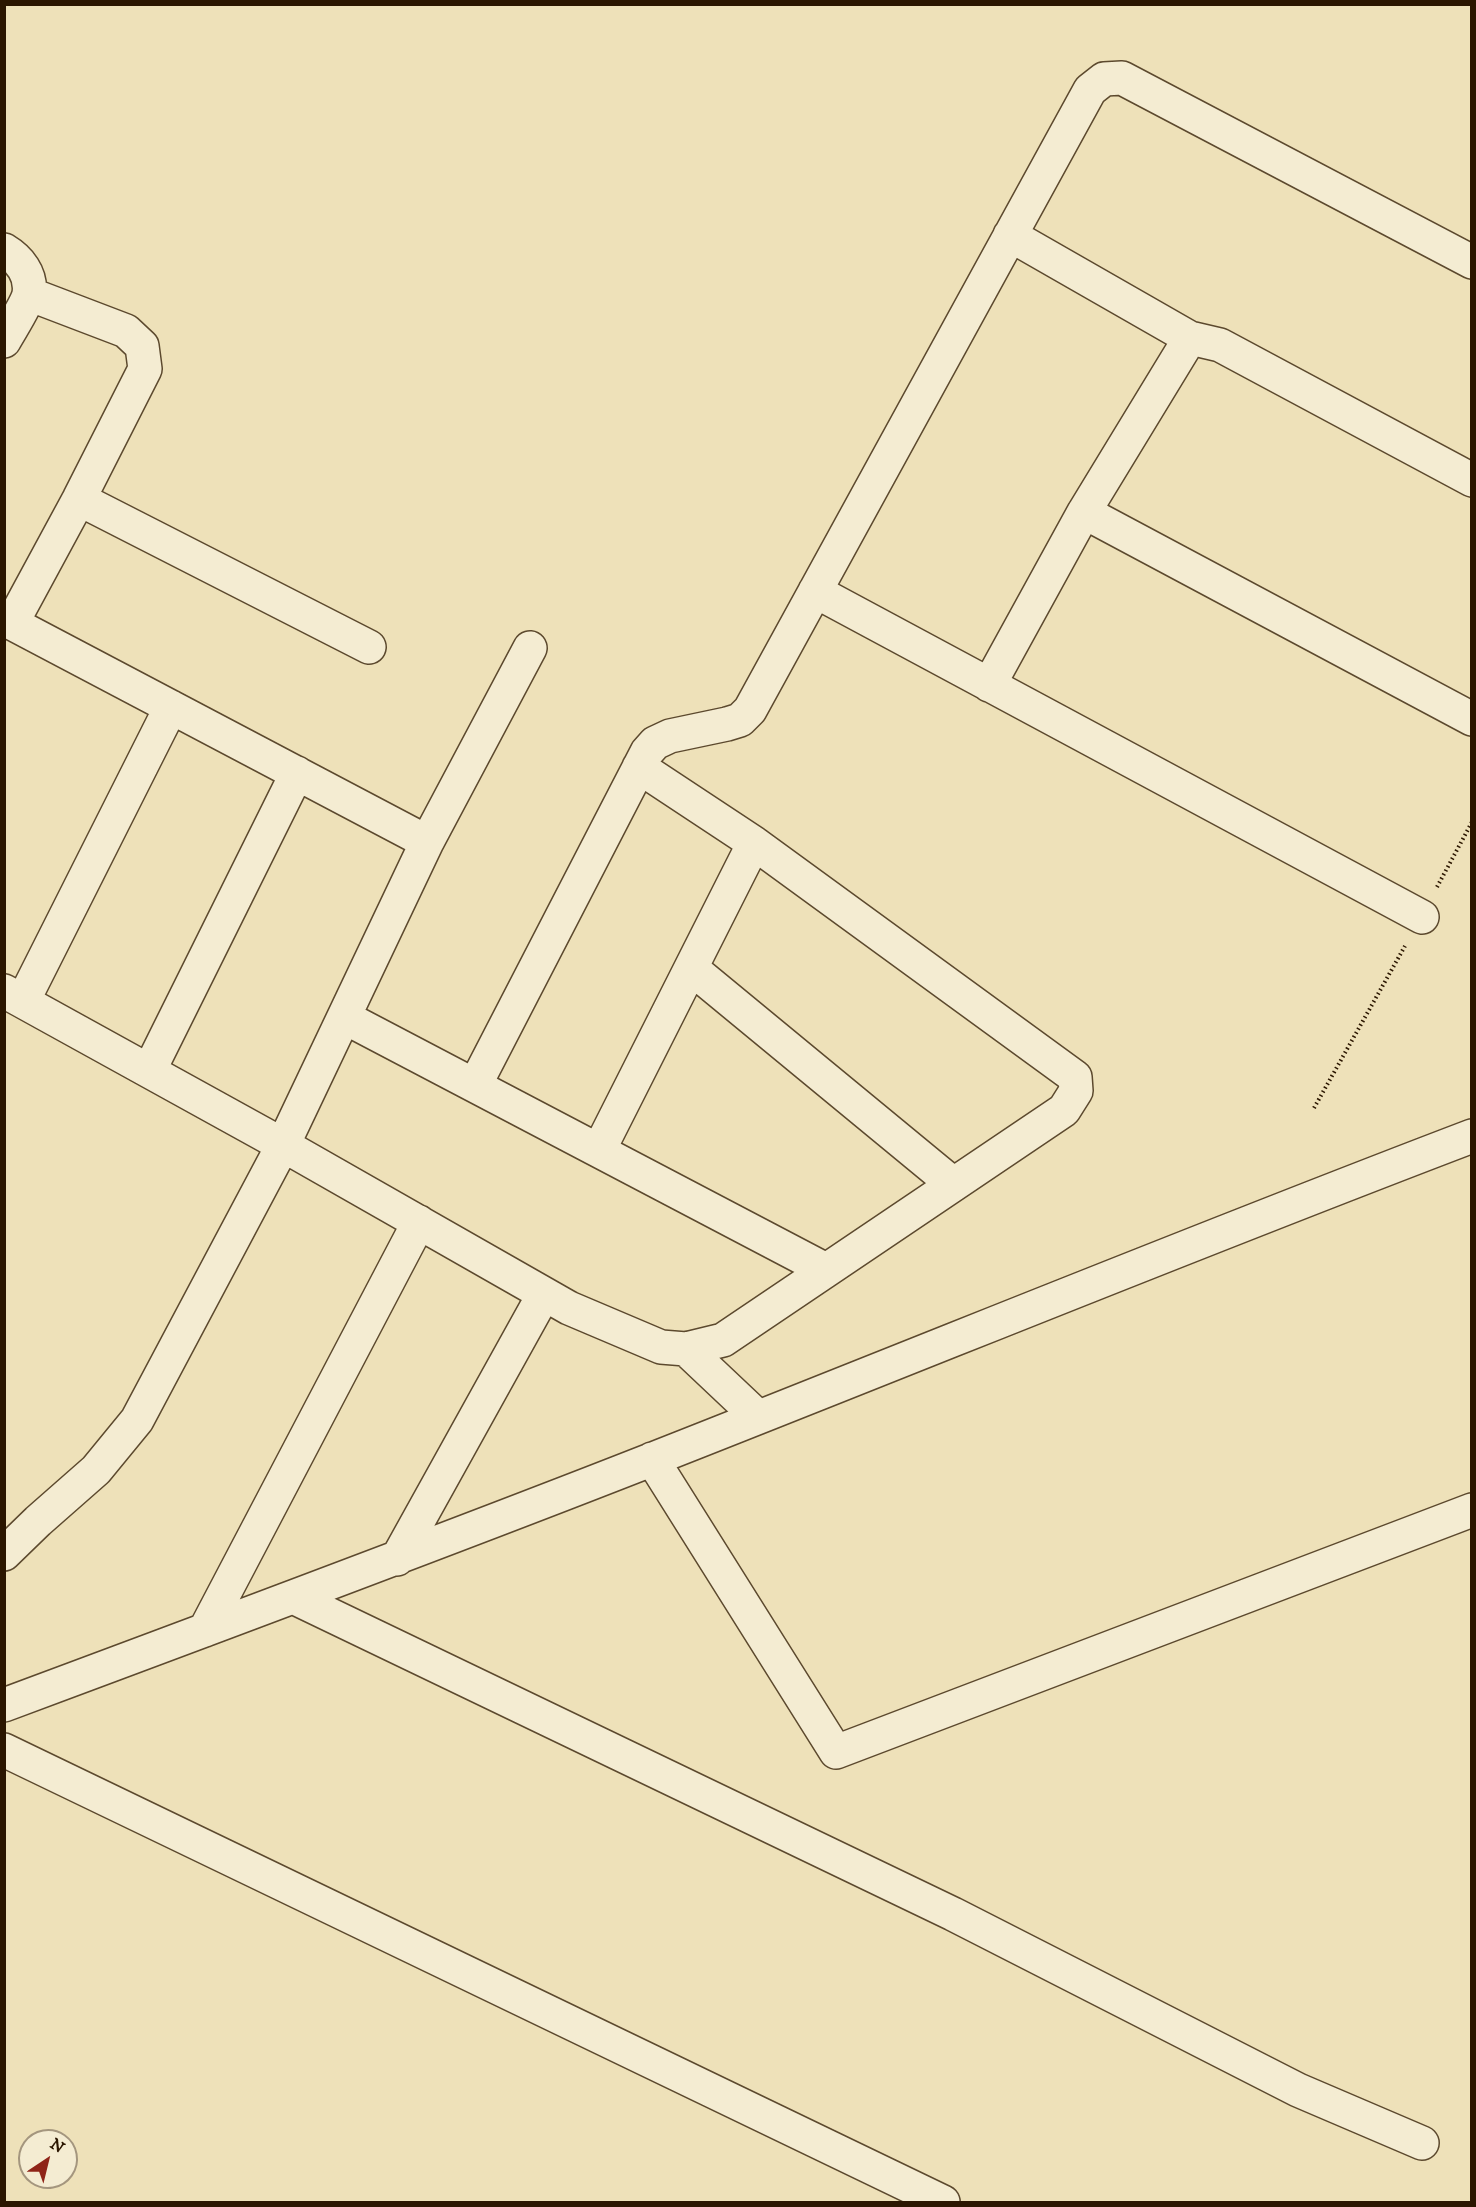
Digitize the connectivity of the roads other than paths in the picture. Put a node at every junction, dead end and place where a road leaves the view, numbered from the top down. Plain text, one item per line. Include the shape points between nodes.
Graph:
1 (1010, 236) junction
2 (4, 250) edge
3 (1472, 261) edge
4 (29, 294) junction
5 (1190, 339) junction
6 (4, 341) edge
7 (1472, 480) edge
8 (78, 499) junction
9 (1084, 512) junction
10 (815, 591) junction
11 (8, 621) edge
12 (369, 647) dead end
13 (530, 648) dead end
14 (989, 685) junction
15 (171, 707) junction
16 (1472, 718) edge
17 (639, 767) junction
18 (297, 773) junction
19 (427, 842) junction
20 (754, 843) junction
21 (1422, 917) road end
22 (691, 968) junction
23 (14, 996) edge
24 (344, 1017) junction
25 (148, 1071) junction
26 (475, 1085) junction
27 (1472, 1136) edge
28 (283, 1145) junction
29 (599, 1150) junction
30 (953, 1184) junction
31 (419, 1222) junction
32 (826, 1270) junction
33 (544, 1294) junction
34 (686, 1349) junction
35 (758, 1417) junction
36 (652, 1459) junction
37 (1472, 1510) edge
38 (4, 1554) edge
39 (397, 1559) junction
40 (293, 1597) junction
41 (205, 1630) junction
42 (4, 1705) edge
43 (4, 1750) edge
44 (1422, 2143) dead end
45 (944, 2202) edge

1 - 3 street via 1090,90 1104,79 1122,78
1 - 5 street
1 - 10 street
2 - 4 street via 18,259 27,273
4 - 6 street
4 - 8 street via 126,332 142,345 145,369
5 - 7 street via 1220,345
5 - 9 street
8 - 11 street
8 - 12 street
9 - 14 street
9 - 16 street
10 - 14 street
10 - 17 street via 750,710 740,720 670,736 655,743
11 - 15 street
13 - 19 street
14 - 21 street
15 - 18 street
15 - 23 street
17 - 20 street
17 - 26 street
18 - 19 street
18 - 25 street
19 - 24 street
20 - 22 street
20 - 30 street via 1075,1077 1076,1091 1064,1110
22 - 29 street
22 - 30 street
23 - 25 street
24 - 26 street
24 - 28 street
25 - 28 street
26 - 29 street
27 - 35 street
28 - 31 street
28 - 38 street via 137,1420 96,1470
29 - 32 street
30 - 32 street
31 - 33 street
31 - 41 street
32 - 34 street via 723,1340
33 - 34 street via 661,1347
33 - 39 street
34 - 35 street
35 - 36 street
36 - 37 street via 836,1752
36 - 39 street
39 - 40 street
40 - 41 street
40 - 44 street via 953,1914 1298,2090
41 - 42 street
43 - 45 street

